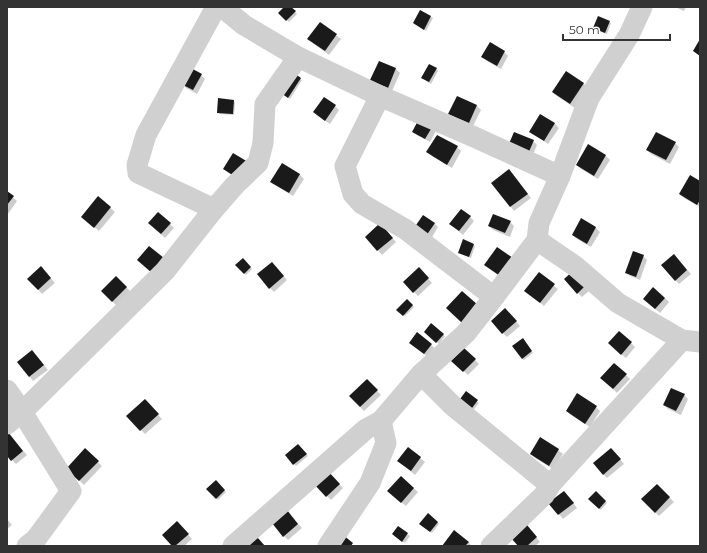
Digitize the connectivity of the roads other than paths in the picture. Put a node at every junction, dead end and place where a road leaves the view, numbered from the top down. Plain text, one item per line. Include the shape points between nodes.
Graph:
1 (216, 7) edge
2 (222, 7) edge
3 (642, 7) edge
4 (298, 57) junction
5 (380, 96) junction
6 (560, 176) junction
7 (214, 209) junction
8 (537, 240) junction
9 (494, 297) junction
10 (691, 341) edge
11 (421, 374) junction
12 (7, 390) edge
13 (15, 418) edge
14 (381, 421) junction
15 (550, 485) junction
16 (27, 546) edge
17 (233, 546) edge
18 (328, 546) edge
19 (491, 546) edge

1 - 7 street via 146,135 137,164 138,173
2 - 4 street via 244,25
3 - 6 street via 629,35 589,98
4 - 5 street
4 - 7 street via 265,104 263,143 258,163
5 - 6 street
5 - 9 street via 345,166 353,194 362,204 404,229
6 - 8 street via 539,223
7 - 13 street via 165,271
8 - 9 street
8 - 10 street via 575,266 618,303
9 - 11 street via 466,333
10 - 15 street
11 - 14 street
11 - 15 street via 452,405
12 - 13 street
13 - 16 street via 71,491 36,539
14 - 17 street via 366,429
14 - 18 street via 386,443 370,483
15 - 19 street via 544,495

